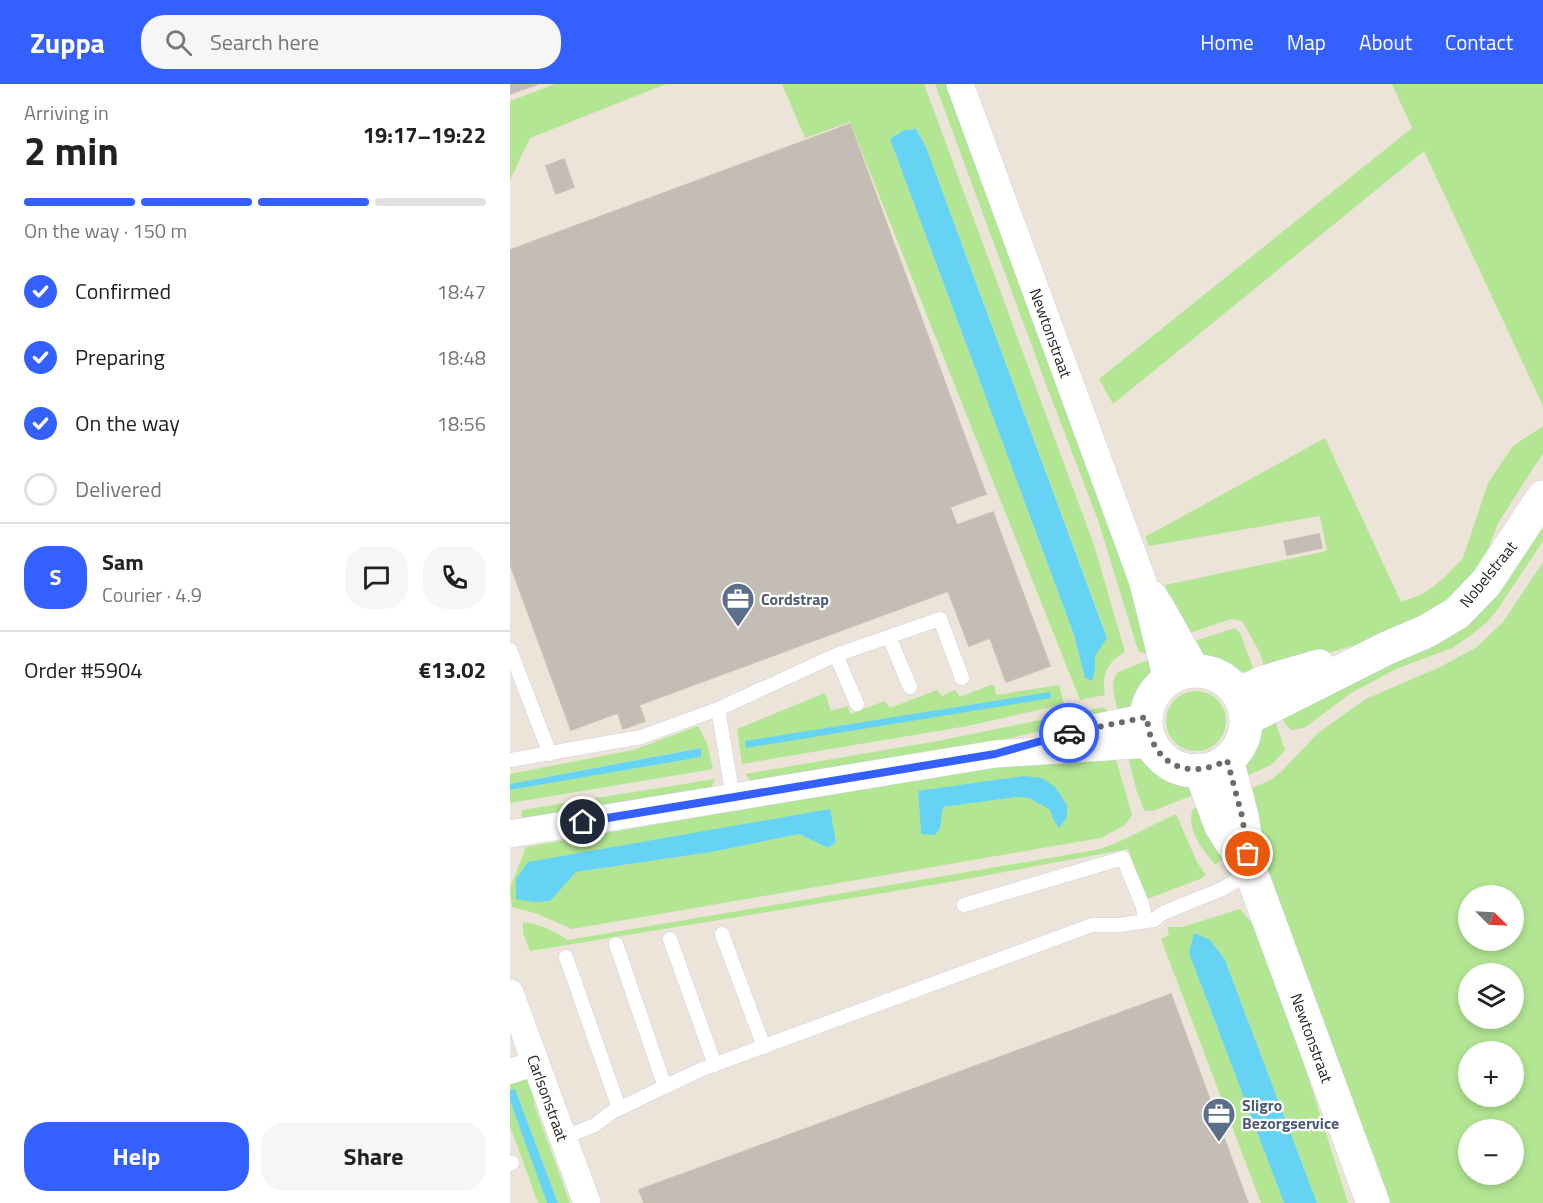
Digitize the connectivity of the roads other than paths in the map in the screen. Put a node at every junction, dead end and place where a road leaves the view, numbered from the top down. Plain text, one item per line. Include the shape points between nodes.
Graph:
1 (960, 84) edge
2 (1543, 497) edge
3 (889, 637) junction
4 (510, 650) edge
5 (836, 655) junction
6 (1182, 676) junction
7 (962, 678) dead end
8 (910, 687) dead end
9 (857, 704) dead end
10 (1242, 707) junction
11 (718, 709) junction
12 (1149, 730) junction
13 (550, 754) junction
14 (510, 760) edge
15 (1214, 765) junction
16 (733, 797) junction
17 (510, 834) edge
18 (1251, 872) junction
19 (964, 906) dead end
20 (1150, 920) junction
21 (722, 934) dead end
22 (670, 939) dead end
23 (615, 944) dead end
24 (567, 957) dead end
25 (510, 993) edge
26 (764, 1047) junction
27 (527, 1064) edge
28 (715, 1065) junction
29 (510, 1077) edge
30 (665, 1087) junction
31 (619, 1108) junction
32 (562, 1138) junction
33 (587, 1203) edge
34 (1373, 1203) edge

1 - 6 street, Newtonstraat via 1143,582 1161,607
2 - 10 street, Nobelstraat via 1501,562 1464,606 1438,626
3 - 5 lane
3 - 7 lane via 940,619
3 - 8 lane
4 - 13 lane
5 - 9 lane
5 - 11 lane
6 - 10 street via 1209,672 1221,677 1231,684
6 - 12 street via 1153,696
10 - 15 street via 1242,742
11 - 13 lane via 641,737
11 - 16 lane
12 - 15 street via 1160,755 1169,762 1179,767
12 - 16 street via 1053,736 995,754
13 - 14 lane
15 - 18 street, Newtonstraat via 1242,816
16 - 17 street
18 - 20 lane
18 - 34 street, Newtonstraat
19 - 20 lane via 1123,858
20 - 26 lane via 1092,925
21 - 26 lane
22 - 28 lane
23 - 30 lane
24 - 31 lane
25 - 27 street, Carlsonstraat
26 - 28 lane
27 - 29 lane
27 - 32 street, Carlsonstraat
28 - 30 lane
30 - 31 lane
31 - 32 lane via 595,1125
32 - 33 street, Carlsonstraat

